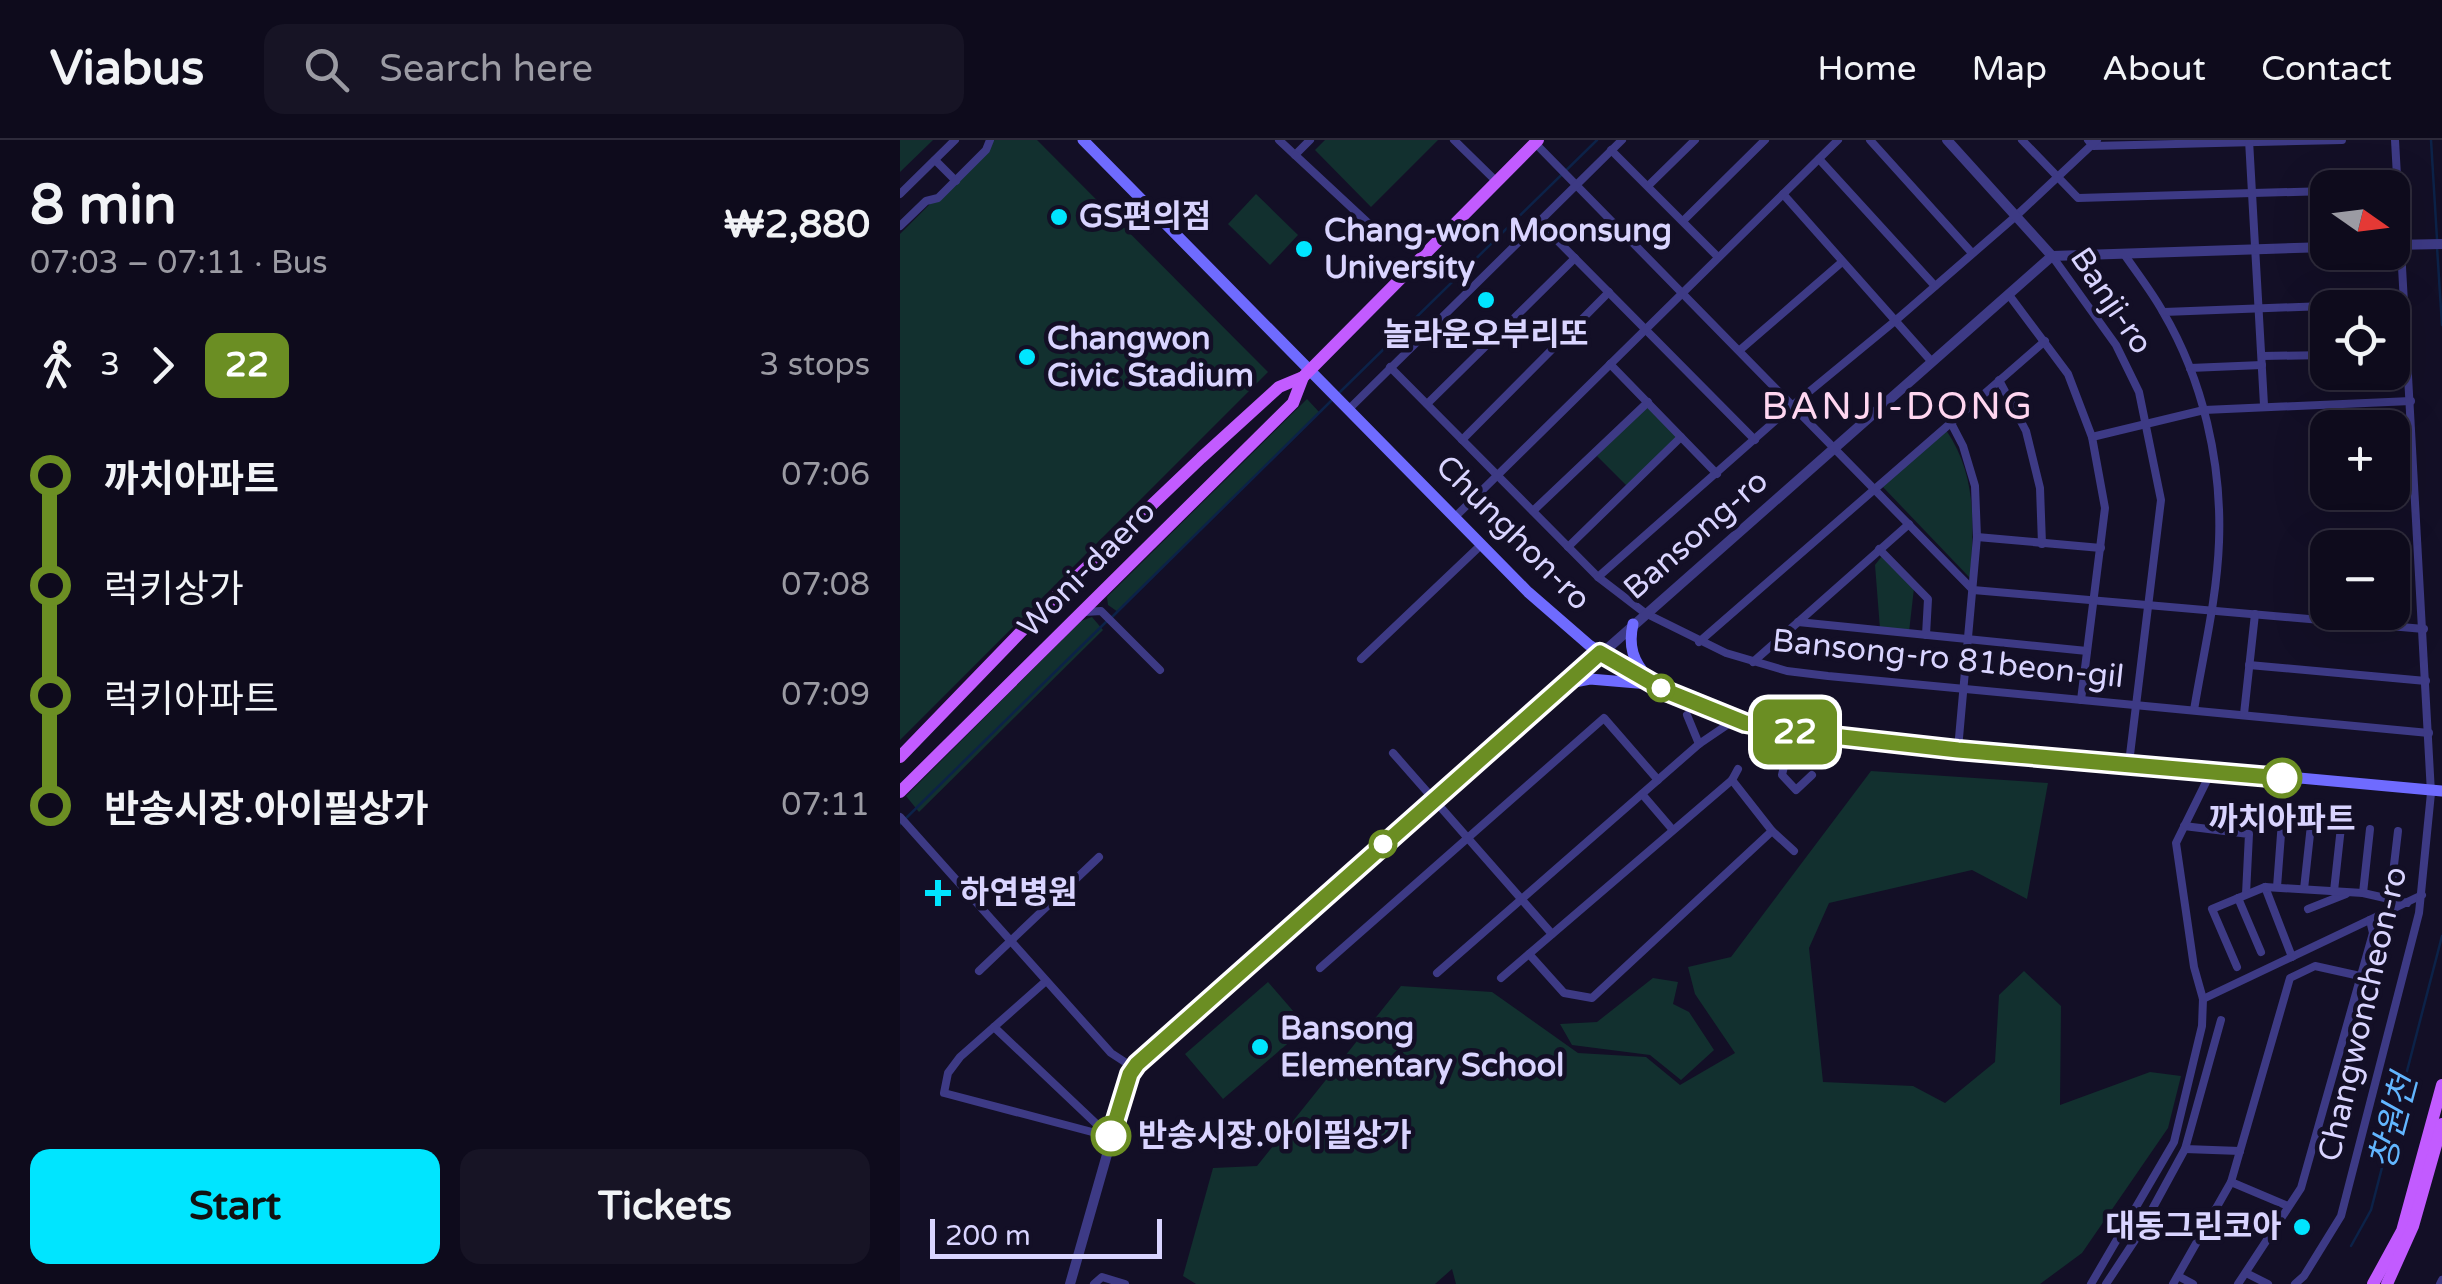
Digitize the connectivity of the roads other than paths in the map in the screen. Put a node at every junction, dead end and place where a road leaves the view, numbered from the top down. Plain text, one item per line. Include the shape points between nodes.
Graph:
1 (955, 140) edge
2 (990, 140) edge
3 (1082, 140) edge
4 (1280, 140) edge
5 (1310, 140) edge
6 (1454, 140) edge
7 (1622, 140) edge
8 (1694, 140) edge
9 (1765, 140) edge
10 (1838, 140) edge
11 (1870, 140) edge
12 (1947, 140) edge
13 (2022, 140) edge
14 (2342, 140) edge
15 (2395, 140) edge
16 (1537, 141) edge
17 (2093, 142) edge
18 (2249, 142) edge
19 (1611, 150) junction
20 (1295, 155) junction
21 (1819, 159) junction
22 (935, 160) junction
23 (2395, 170) edge
24 (2056, 178) junction
25 (956, 181) junction
26 (1496, 182) junction
27 (1648, 186) junction
28 (1576, 187) junction
29 (2310, 191) edge
30 (2252, 192) junction
31 (900, 194) edge
32 (1784, 194) junction
33 (2016, 216) junction
34 (1683, 221) junction
35 (1540, 223) junction
36 (900, 226) edge
37 (1382, 236) dead end
38 (2442, 244) edge
39 (2410, 245) edge
40 (2310, 248) edge
41 (2255, 250) junction
42 (1972, 253) junction
43 (2124, 254) junction
44 (2052, 256) junction
45 (1718, 257) junction
46 (1575, 258) junction
47 (1842, 262) junction
48 (1935, 286) junction
49 (1609, 292) junction
50 (1682, 294) junction
51 (2008, 295) junction
52 (2310, 305) edge
53 (2258, 306) junction
54 (2164, 312) junction
55 (1896, 321) junction
56 (1645, 329) junction
57 (2045, 341) junction
58 (1740, 350) junction
59 (2310, 356) edge
60 (2262, 361) junction
61 (1932, 362) junction
62 (1610, 364) junction
63 (1390, 367) junction
64 (2190, 368) junction
65 (1306, 373) junction
66 (1999, 380) junction
67 (2410, 390) edge
68 (1648, 402) junction
69 (2410, 402) junction
70 (1426, 404) junction
71 (1792, 404) junction
72 (2264, 405) junction
73 (1348, 408) junction
74 (2204, 410) junction
75 (1950, 421) junction
76 (2147, 422) junction
77 (2092, 436) junction
78 (1681, 437) junction
79 (1462, 440) junction
80 (1755, 440) junction
81 (1834, 447) junction
82 (1717, 474) junction
83 (1497, 476) junction
84 (1874, 487) junction
85 (1534, 511) junction
86 (1456, 516) junction
87 (1909, 524) junction
88 (1977, 537) junction
89 (1482, 544) junction
90 (2042, 544) junction
91 (1568, 548) junction
92 (2101, 548) junction
93 (1879, 550) junction
94 (1598, 578) junction
95 (1113, 579) junction
96 (1972, 590) junction
97 (2096, 600) junction
98 (2148, 605) junction
99 (2210, 610) junction
100 (1102, 611) junction
101 (1080, 613) junction
102 (1644, 613) junction
103 (2256, 614) junction
104 (1798, 622) junction
105 (1633, 624) junction
106 (2424, 629) junction
107 (1926, 635) junction
108 (1968, 639) junction
109 (1699, 642) junction
110 (2088, 651) junction
111 (1600, 653) junction
112 (1361, 659) dead end
113 (1753, 662) junction
114 (2249, 665) junction
115 (1160, 670) dead end
116 (2426, 681) junction
117 (1564, 684) junction
118 (1654, 684) junction
119 (1964, 689) junction
120 (2082, 700) junction
121 (2137, 705) junction
122 (2194, 710) junction
123 (2244, 714) junction
124 (1687, 715) dead end
125 (1727, 725) dead end
126 (1792, 731) junction
127 (2429, 733) junction
128 (1699, 744) junction
129 (1958, 750) junction
130 (1393, 753) dead end
131 (900, 757) edge
132 (2130, 763) junction
133 (1738, 769) dead end
134 (2211, 772) junction
135 (1812, 775) dead end
136 (1658, 780) junction
137 (1732, 780) junction
138 (2437, 791) edge
139 (900, 792) edge
140 (1642, 794) junction
141 (1434, 798) junction
142 (900, 817) edge
143 (2282, 821) dead end
144 (2312, 825) dead end
145 (2184, 826) junction
146 (2341, 828) dead end
147 (1672, 829) junction
148 (2370, 829) dead end
149 (1772, 831) junction
150 (2398, 831) dead end
151 (1469, 838) junction
152 (1794, 851) dead end
153 (1099, 856) dead end
154 (2265, 886) junction
155 (2277, 887) junction
156 (2304, 889) junction
157 (2334, 891) junction
158 (2350, 892) junction
159 (2364, 893) junction
160 (2422, 894) junction
161 (2242, 896) junction
162 (1522, 899) junction
163 (2390, 899) junction
164 (2407, 903) junction
165 (2308, 909) dead end
166 (2370, 920) junction
167 (1552, 934) junction
168 (1010, 942) junction
169 (2262, 952) dead end
170 (1529, 954) junction
171 (2292, 957) junction
172 (2238, 966) dead end
173 (1320, 968) dead end
174 (980, 971) dead end
175 (1437, 973) dead end
176 (2360, 976) junction
177 (1501, 978) dead end
178 (1046, 980) junction
179 (2203, 999) junction
180 (2221, 1020) dead end
181 (994, 1027) junction
182 (1134, 1068) junction
183 (2442, 1085) edge
184 (2442, 1125) edge
185 (1110, 1137) junction
186 (2185, 1149) junction
187 (2240, 1151) junction
188 (2231, 1182) junction
189 (2288, 1206) junction
190 (2246, 1273) junction
191 (2176, 1280) edge
192 (1070, 1284) edge
193 (1094, 1284) edge
194 (1125, 1284) edge
195 (2091, 1284) edge
196 (2106, 1284) edge
197 (2193, 1284) edge
198 (2238, 1284) edge
199 (2268, 1284) edge
200 (2295, 1284) edge
201 (2373, 1284) edge
202 (2387, 1284) edge

1 - 22 street
2 - 25 street
3 - 65 main road
4 - 20 street
5 - 20 street
6 - 26 street
7 - 19 street
8 - 27 street
9 - 34 street
10 - 21 street
11 - 42 street
12 - 33 street, Banji-ro
13 - 24 street
14 - 18 street
15 - 23 street, Changwoncheon-ro
16 - 26 main road, Woni-daero
16 - 28 street
17 - 18 street
17 - 24 street
18 - 30 street
19 - 27 street
19 - 28 street
20 - 37 street
21 - 32 street
21 - 48 street
22 - 25 street
22 - 31 street
24 - 30 street via 2078,198
24 - 33 street
25 - 36 street
26 - 65 main road, Woni-daero
27 - 34 street
28 - 35 street
28 - 50 street
29 - 30 street
30 - 41 street
32 - 45 street
32 - 47 street
33 - 42 street
33 - 44 street, Banji-ro
34 - 45 street
35 - 46 street
35 - 63 street
38 - 39 street
40 - 41 street
41 - 43 street
41 - 53 street
42 - 48 street
43 - 44 street
43 - 54 street
44 - 51 street, Bansong-ro
44 - 76 street, Banji-ro via 2116,345
45 - 50 street
46 - 49 street
46 - 70 street
47 - 55 street
47 - 58 street
48 - 55 street
49 - 56 street
49 - 79 street
50 - 56 street
50 - 58 street
51 - 57 street
51 - 61 street, Bansong-ro
52 - 53 street
53 - 54 street
53 - 60 street
54 - 64 street
55 - 61 street
55 - 71 street
56 - 62 street
56 - 80 street
57 - 66 street
57 - 77 street via 2068,374
58 - 71 street
59 - 60 street
60 - 64 street
60 - 72 street
61 - 81 street, Bansong-ro
62 - 68 street
62 - 83 street
63 - 70 street, Bansong-ro 81beon-gil
63 - 73 street
64 - 74 street
65 - 73 main road, Chunghon-ro
65 - 95 main road, Woni-daero via 1294,403
65 - 131 main road, Woni-daero via 1279,387 1201,458
66 - 75 street
66 - 90 street via 2026,430 2040,488
67 - 69 street, Changwoncheon-ro
68 - 78 street
68 - 85 street
69 - 72 street
69 - 106 street, Changwoncheon-ro
70 - 79 street, Bansong-ro 81beon-gil
71 - 80 street
71 - 81 street
72 - 74 street
73 - 86 main road, Chunghon-ro
74 - 76 street
74 - 99 street via 2218,485
75 - 84 street
75 - 88 street via 1976,486
76 - 77 street
76 - 98 street, Banji-ro via 2161,500
77 - 92 street via 2105,508
78 - 82 street
78 - 91 street
79 - 83 street, Bansong-ro 81beon-gil
80 - 82 street
81 - 84 street
81 - 102 street, Bansong-ro
82 - 94 street
83 - 85 street, Bansong-ro 81beon-gil
83 - 86 street
84 - 87 street
84 - 109 street
85 - 91 street, Bansong-ro 81beon-gil
86 - 89 main road, Chunghon-ro
87 - 93 street
87 - 96 street
88 - 90 street
88 - 96 street
89 - 111 main road, Chunghon-ro
89 - 112 street
90 - 92 street
91 - 94 street, Bansong-ro 81beon-gil
92 - 97 street
93 - 104 street
93 - 107 street via 1928,599
94 - 102 street, Bansong-ro 81beon-gil
95 - 100 street
95 - 101 main road, Woni-daero
96 - 97 street
96 - 108 street
97 - 98 street
97 - 110 street
98 - 99 street
98 - 121 street, Banji-ro
99 - 103 street
99 - 122 street
100 - 101 street
100 - 115 street
101 - 139 main road, Woni-daero
102 - 105 street, Bansong-ro
102 - 109 street, Bansong-ro 81beon-gil
103 - 106 street
103 - 114 street
104 - 107 street
104 - 113 street
105 - 111 street, Bansong-ro
105 - 118 main road, Chunghon-ro via 1634,661
106 - 116 street, Changwoncheon-ro
107 - 108 street
108 - 110 street
108 - 119 street
109 - 113 street, Bansong-ro 81beon-gil
110 - 120 street
111 - 117 street, Bansong-ro
111 - 118 main road, Chunghon-ro
113 - 119 street, Bansong-ro 81beon-gil
114 - 116 street
114 - 123 street
116 - 127 street, Changwoncheon-ro
117 - 118 main road, Chunghon-ro
117 - 141 street, Bansong-ro
118 - 126 main road, Chunghon-ro via 1745,723
119 - 120 street, Bansong-ro 81beon-gil
119 - 129 street
120 - 121 street, Bansong-ro 81beon-gil
121 - 122 street, Bansong-ro 81beon-gil
121 - 132 street, Banji-ro
122 - 123 street, Bansong-ro 81beon-gil
123 - 127 street, Bansong-ro 81beon-gil
124 - 128 street
125 - 128 street
126 - 129 main road, Chunghon-ro
126 - 135 street via 1782,774 1796,790
127 - 138 street, Changwoncheon-ro
128 - 136 street
129 - 132 main road, Chunghon-ro
130 - 141 street
132 - 134 main road, Chunghon-ro
133 - 137 street
134 - 138 main road, Chunghon-ro
134 - 145 street
136 - 140 street
136 - 151 street via 1604,718
137 - 147 street
137 - 149 street
138 - 160 street, Changwoncheon-ro
140 - 147 street
140 - 162 street
141 - 151 street
141 - 182 street, Bansong-ro
142 - 168 street
143 - 155 street
144 - 156 street
145 - 161 street via 2249,834
145 - 179 street via 2176,844
146 - 157 street
147 - 167 street
148 - 159 street
149 - 152 street
149 - 170 street via 1592,998 1564,993
150 - 163 street
151 - 162 street
151 - 173 street
153 - 168 street
154 - 155 street
154 - 161 street
154 - 171 street
155 - 156 street
156 - 157 street
157 - 158 street
158 - 159 street
158 - 165 street
159 - 163 street
160 - 164 street
160 - 200 street, Changwoncheon-ro via 2341,1216
161 - 169 street
161 - 172 street via 2212,909
162 - 167 street
162 - 175 street
163 - 164 street
164 - 166 street
166 - 171 street
166 - 176 street
167 - 170 street
168 - 174 street
168 - 178 street
170 - 177 street
171 - 179 street
176 - 187 street via 2315,966 2290,978
176 - 189 street via 2301,1188
178 - 181 street
178 - 182 street via 1111,1053
179 - 195 street via 2174,1142
180 - 186 street
181 - 185 street
181 - 185 street via 960,1057 944,1093
182 - 185 street, Bansong-ro
183 - 201 main road via 2402,1231
184 - 202 main road via 2413,1226
185 - 192 street, Bansong-ro
186 - 187 street
186 - 196 street
187 - 188 street
188 - 189 street
188 - 191 street
189 - 190 street
190 - 198 street
190 - 199 street
191 - 197 street
193 - 194 street via 1102,1278

